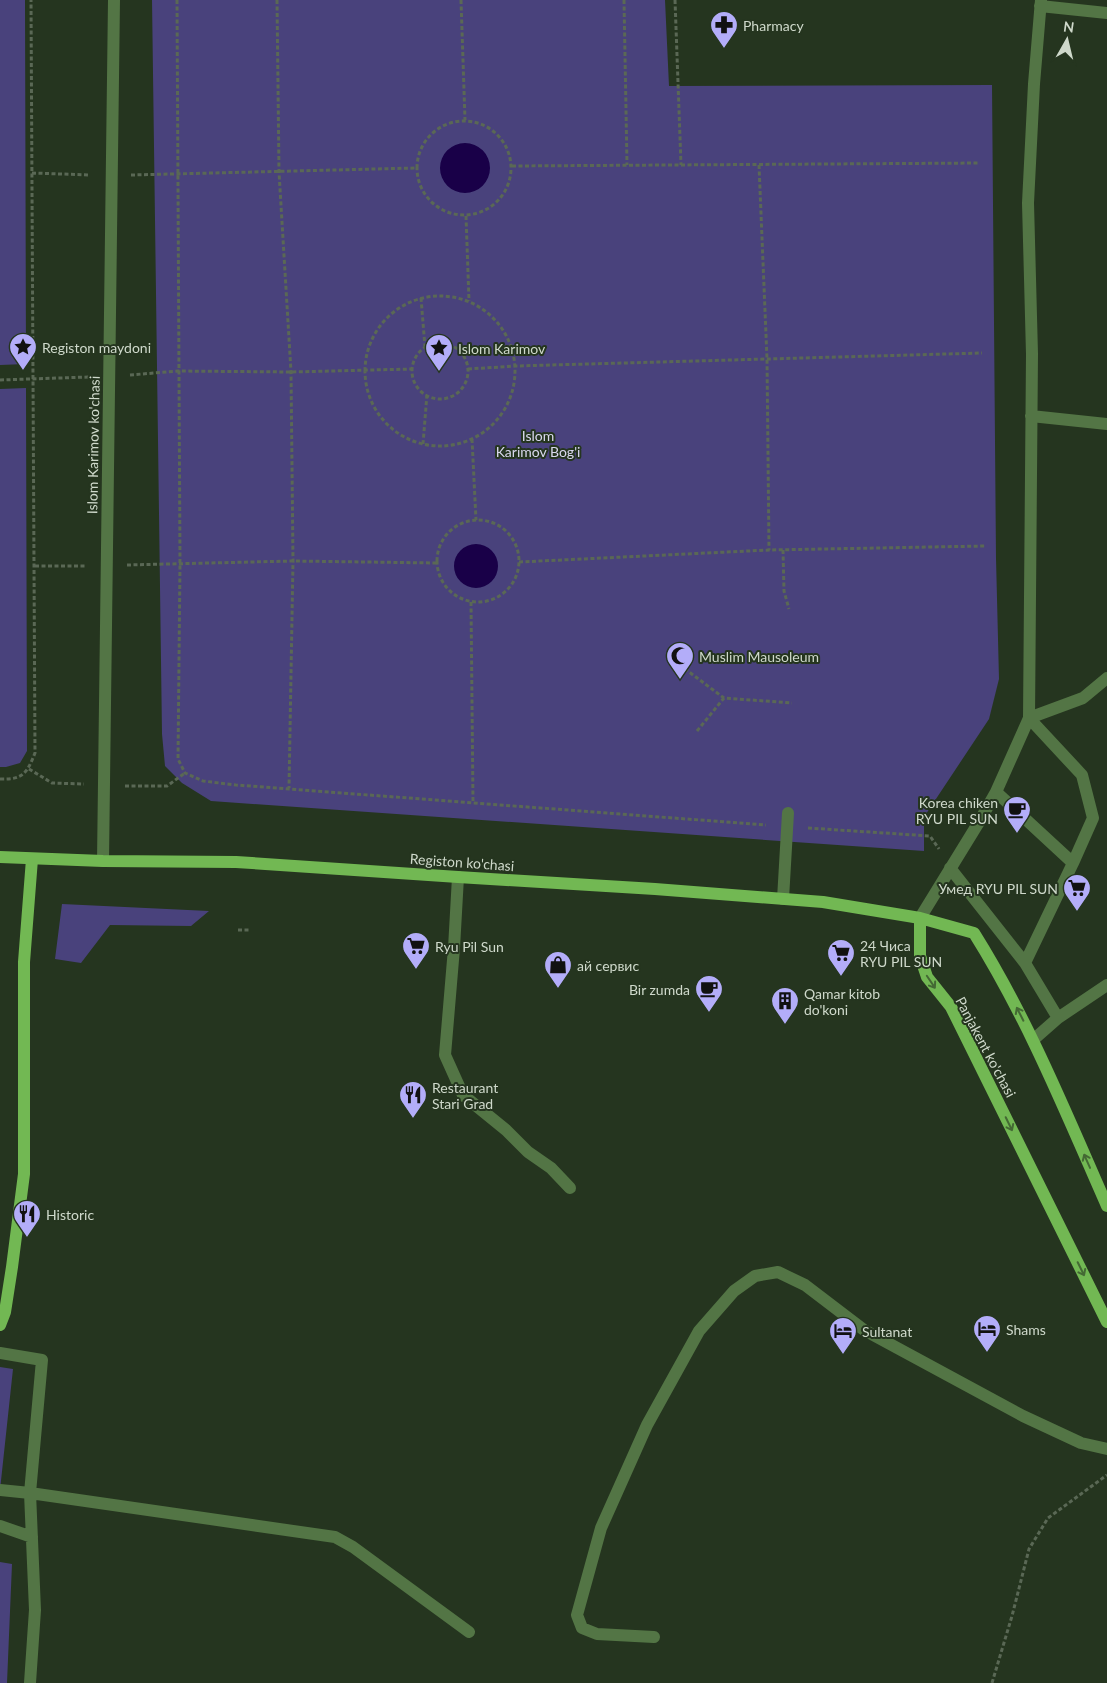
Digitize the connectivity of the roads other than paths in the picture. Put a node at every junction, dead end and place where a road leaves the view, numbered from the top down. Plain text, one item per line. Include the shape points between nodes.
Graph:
1 (114, 0) edge
2 (1041, 3) edge
3 (1107, 12) edge
4 (1031, 416) junction
5 (1107, 424) edge
6 (1107, 678) edge
7 (1029, 718) junction
8 (996, 792) junction
9 (788, 813) dead end
10 (0, 857) edge
11 (32, 859) junction
12 (103, 861) junction
13 (1073, 863) junction
14 (950, 868) junction
15 (458, 877) junction
16 (783, 899) junction
17 (920, 918) junction
18 (1025, 963) junction
19 (1107, 985) edge
20 (1058, 1018) junction
21 (1033, 1040) junction
22 (570, 1188) dead end
23 (1107, 1206) edge
24 (1107, 1322) edge
25 (0, 1325) edge
26 (0, 1353) edge
27 (1107, 1449) edge
28 (0, 1490) edge
29 (30, 1493) junction
30 (0, 1526) edge
31 (32, 1536) junction
32 (469, 1632) dead end
33 (654, 1637) dead end
34 (30, 1683) edge

1 - 12 street, Islom Karimov ko'chasi
2 - 3 street
2 - 4 street via 1028,203
4 - 5 street
4 - 7 street
6 - 7 street via 1083,698
7 - 8 street
7 - 13 street via 1082,775 1093,818
8 - 13 street
8 - 14 street
9 - 16 street
10 - 11 main road, Registon ko'chasi
11 - 12 main road, Registon ko'chasi
11 - 25 main road via 24,962 24,1174 12,1267
12 - 15 main road, Registon ko'chasi via 236,862
13 - 18 street
14 - 17 street
14 - 18 street
15 - 16 main road, Registon ko'chasi
15 - 22 street via 445,1055 463,1095 551,1168
16 - 17 main road, Registon ko'chasi via 823,902
21 -> 17 main road via 974,933
17 -> 24 main road, Panjakent ko'chasi via 920,956 927,977 951,1007
18 - 20 street
19 - 20 street
20 - 21 street
23 -> 21 main road
26 - 29 street via 42,1360
27 - 33 street via 1081,1443 1015,1412 864,1330 805,1285 778,1272 755,1276 734,1291 699,1331 646,1425 601,1528 577,1615 582,1628 598,1634
28 - 29 street
29 - 31 street
29 - 32 street via 335,1537
30 - 31 street
31 - 34 street via 35,1610

